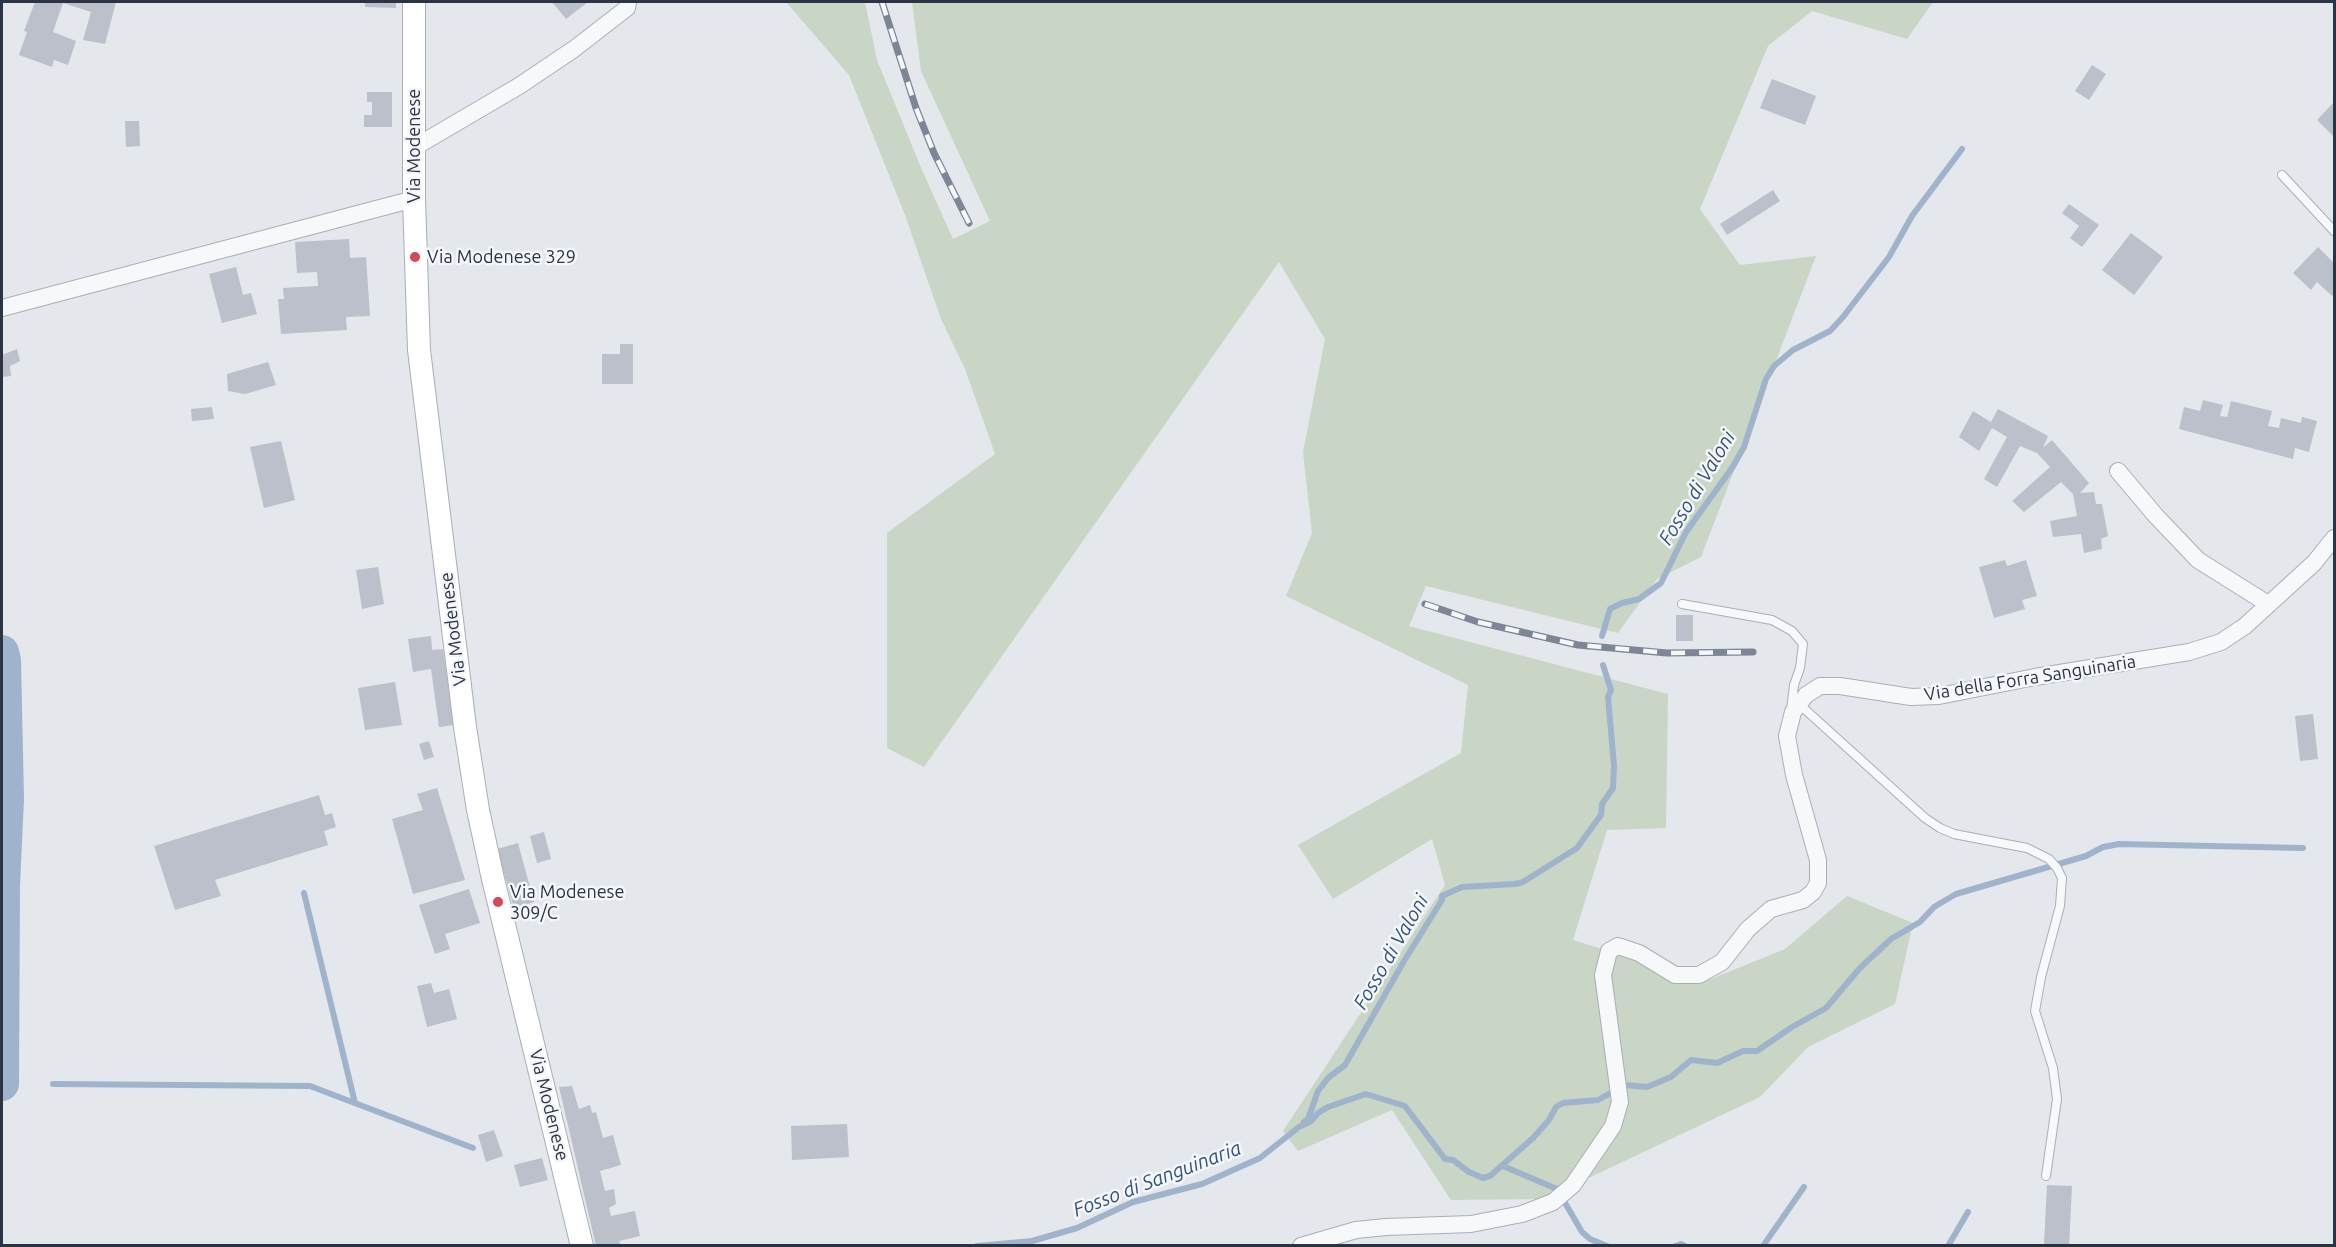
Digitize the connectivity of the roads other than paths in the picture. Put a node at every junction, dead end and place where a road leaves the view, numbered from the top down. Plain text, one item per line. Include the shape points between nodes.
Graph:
1 (414, 2) edge
2 (628, 2) edge
3 (415, 147) junction
4 (2282, 175) dead end
5 (414, 198) junction
6 (2334, 231) edge
7 (2, 308) edge
8 (2118, 471) dead end
9 (2334, 538) edge
10 (1682, 603) dead end
11 (2268, 604) junction
12 (1796, 708) junction
13 (2046, 1176) dead end
14 (582, 1245) edge
15 (1301, 1245) edge

1 - 3 street, Via Modenese
2 - 3 street via 627,8 574,49
3 - 5 street, Via Modenese
4 - 6 lane
5 - 7 street
5 - 14 street, Via Modenese via 419,350 471,770 493,879
8 - 11 street via 2198,560
9 - 11 street, Via della Forra Sanguinaria via 2314,563
10 - 12 lane via 1772,620 1799,638 1803,644 1791,711
11 - 12 street, Via della Forra Sanguinaria via 2221,642 2189,652 1939,696 1911,697 1820,686 1806,694
12 - 13 lane via 1940,828 2027,848 2049,859 2057,868 2062,878 2060,906 2035,1011 2053,1068 2057,1099
12 - 15 street via 1787,736 1818,860 1818,883 1803,900 1771,909 1748,929 1722,962 1699,975 1676,975 1639,952 1618,946 1609,951 1603,975 1620,1102 1613,1126 1573,1185 1553,1202 1522,1214 1471,1224 1356,1230

